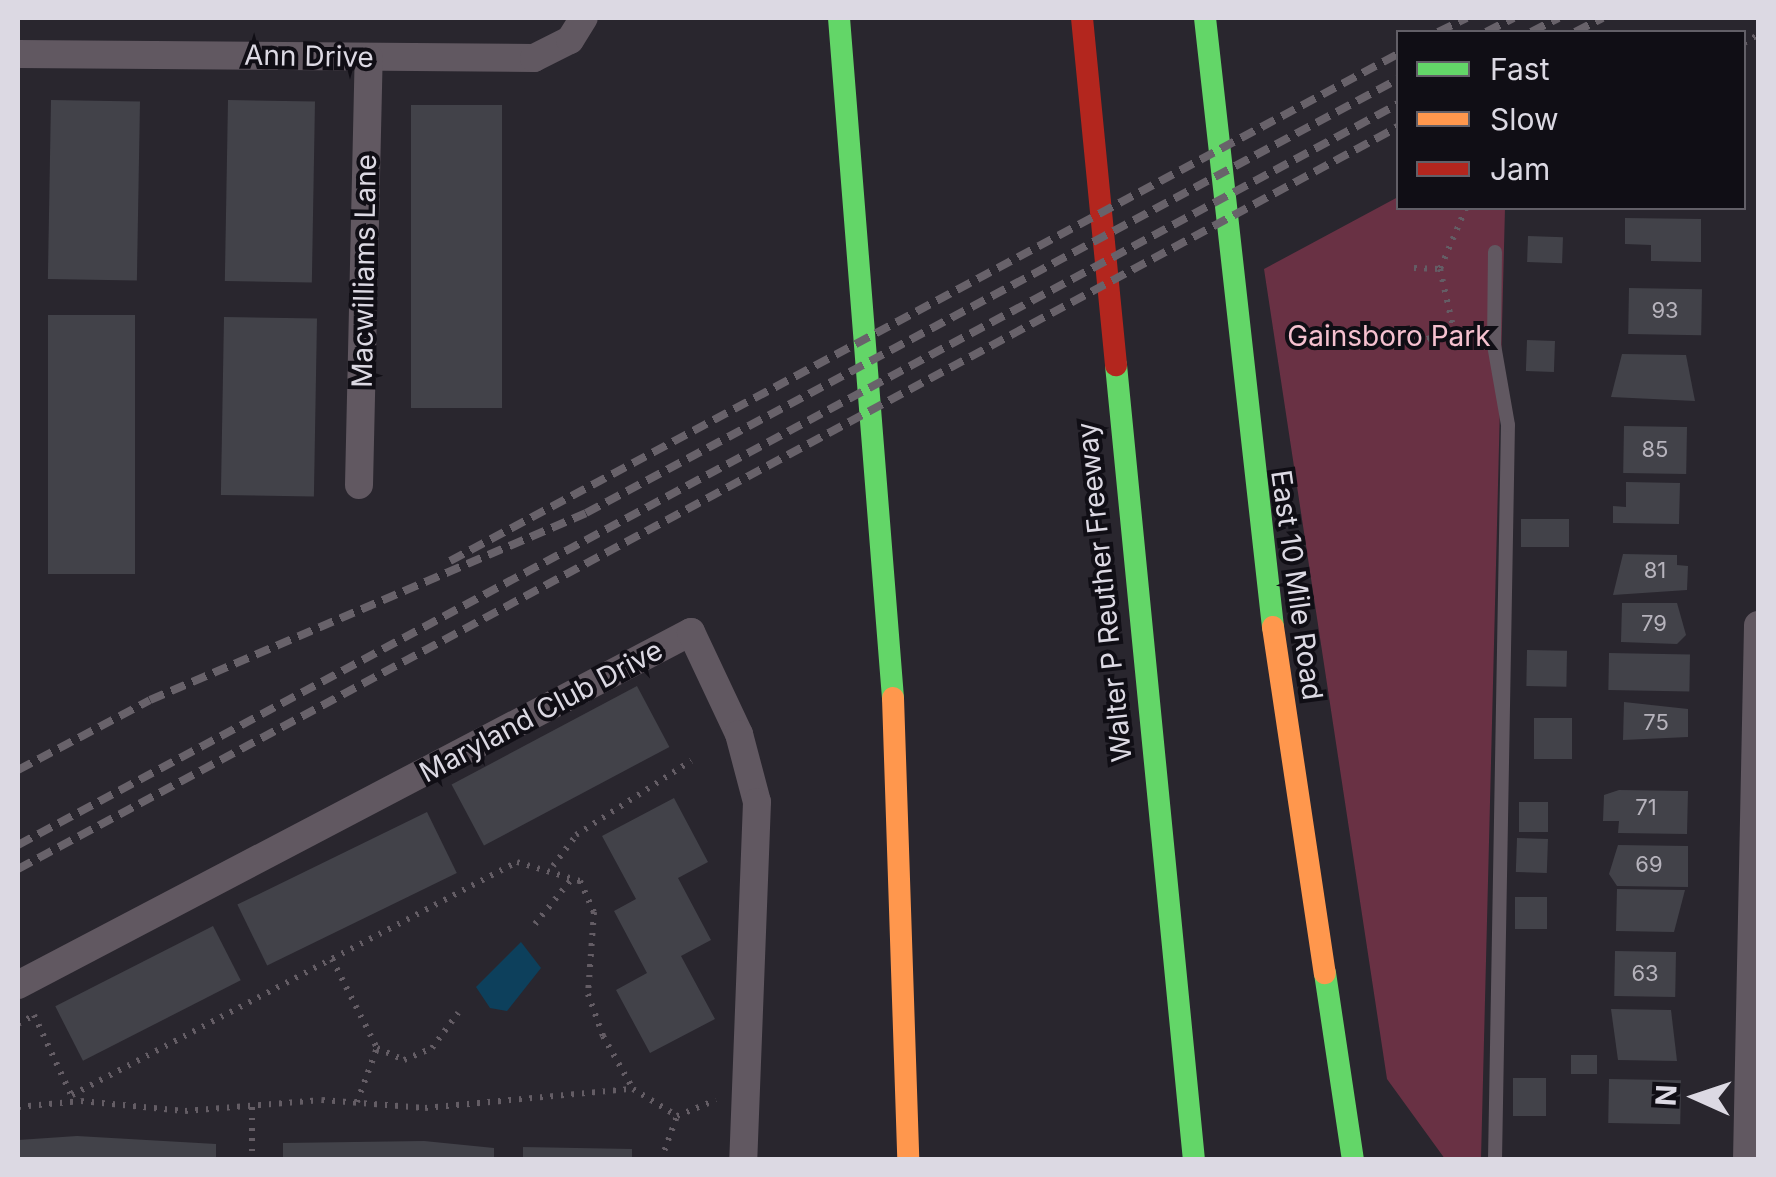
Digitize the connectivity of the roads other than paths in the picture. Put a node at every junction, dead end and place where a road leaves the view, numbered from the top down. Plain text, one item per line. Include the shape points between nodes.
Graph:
1 (584, 18) edge
2 (838, 18) edge
3 (1082, 18) edge
4 (1205, 18) edge
5 (18, 54) edge
6 (369, 57) junction
7 (1495, 252) dead end
8 (359, 485) dead end
9 (1758, 626) edge
10 (18, 986) edge
11 (743, 1160) edge
12 (908, 1160) edge
13 (1194, 1160) edge
14 (1353, 1160) edge
15 (1495, 1160) edge
16 (1747, 1160) edge

1 - 6 street, Ann Drive via 570,40 534,58
2 - 12 main road via 892,622
3 - 13 main road, Walter P Reuther Freeway
4 - 14 main road, East 10 Mile Road via 1244,430
5 - 6 street, Ann Drive
6 - 8 street, Macwilliams Lane
7 - 15 lane via 1494,344 1508,425
9 - 16 street
10 - 11 street, Maryland Club Drive via 691,632 740,734 757,802

